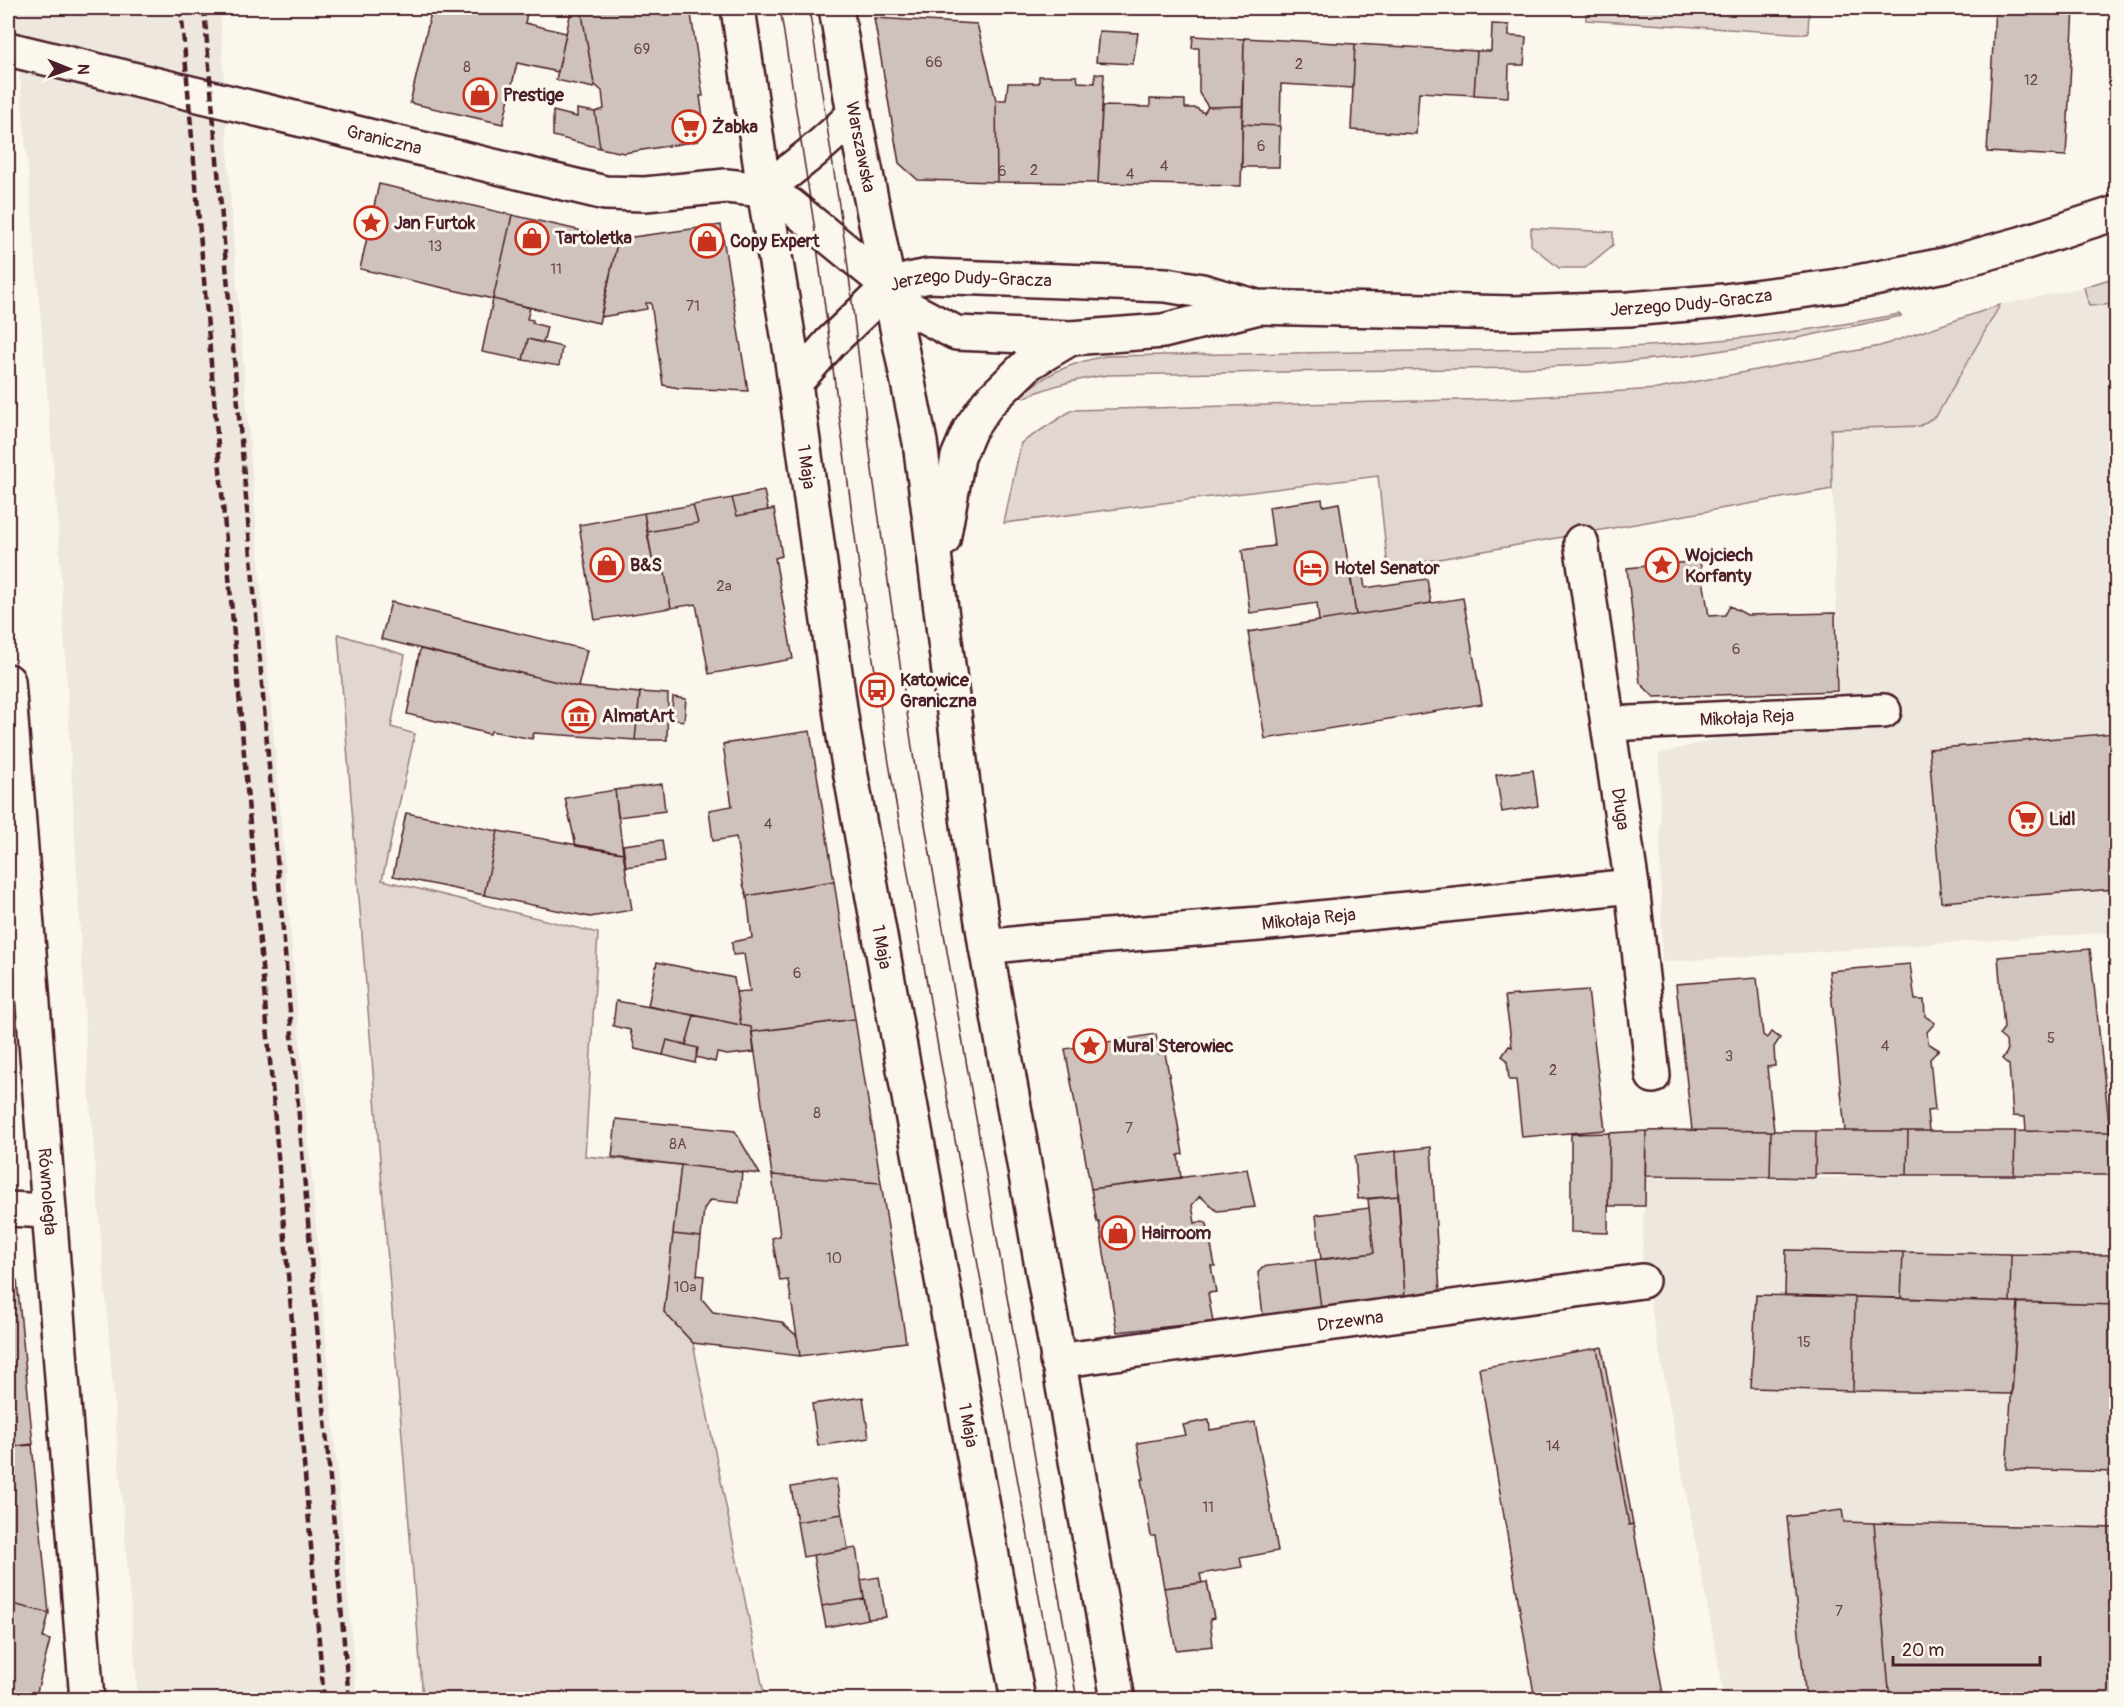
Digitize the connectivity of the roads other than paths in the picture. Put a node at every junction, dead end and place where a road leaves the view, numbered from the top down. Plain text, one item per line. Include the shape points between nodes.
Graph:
1 (738, 8) edge
2 (836, 8) edge
3 (8, 49) edge
4 (854, 114) junction
5 (764, 190) junction
6 (2116, 213) edge
7 (889, 286) junction
8 (1257, 307) junction
9 (1071, 338) junction
10 (795, 383) junction
11 (1581, 542) dead end
12 (938, 584) junction
13 (8, 681) edge
14 (1884, 711) dead end
15 (1609, 724) junction
16 (1632, 886) junction
17 (986, 947) junction
18 (1653, 1076) dead end
19 (8, 1209) edge
20 (48, 1211) junction
21 (1642, 1281) dead end
22 (1058, 1361) junction
23 (87, 1700) edge
24 (1018, 1700) edge
25 (1118, 1700) edge

1 - 5 street
2 - 4 street, Warszawska
3 - 5 street, Graniczna via 605,193 645,194 726,186
4 - 5 street via 829,140
4 - 7 street, Warszawska
5 - 7 street via 790,205
5 - 10 street, 1 Maja
6 - 8 street, Jerzego Dudy-Gracza via 1944,264 1838,286 1724,301 1514,313
7 - 8 street, Jerzego Dudy-Gracza via 929,276 1141,283 1202,291
7 - 9 street, Jerzego Dudy-Gracza via 909,308 956,333
7 - 10 street
7 - 12 street via 920,442
8 - 9 street, Jerzego Dudy-Gracza via 1162,331
9 - 12 street via 1029,363 988,403 970,429 952,480
10 - 24 street, 1 Maja via 844,738
11 - 15 street, Długa
12 - 17 street
13 - 20 street, Równoległa
14 - 15 street, Mikołaja Reja
15 - 16 street, Długa
16 - 17 street, Mikołaja Reja
16 - 18 street, Długa
17 - 22 street
19 - 20 street
20 - 23 street, Równoległa
21 - 22 street, Drzewna
22 - 25 street

